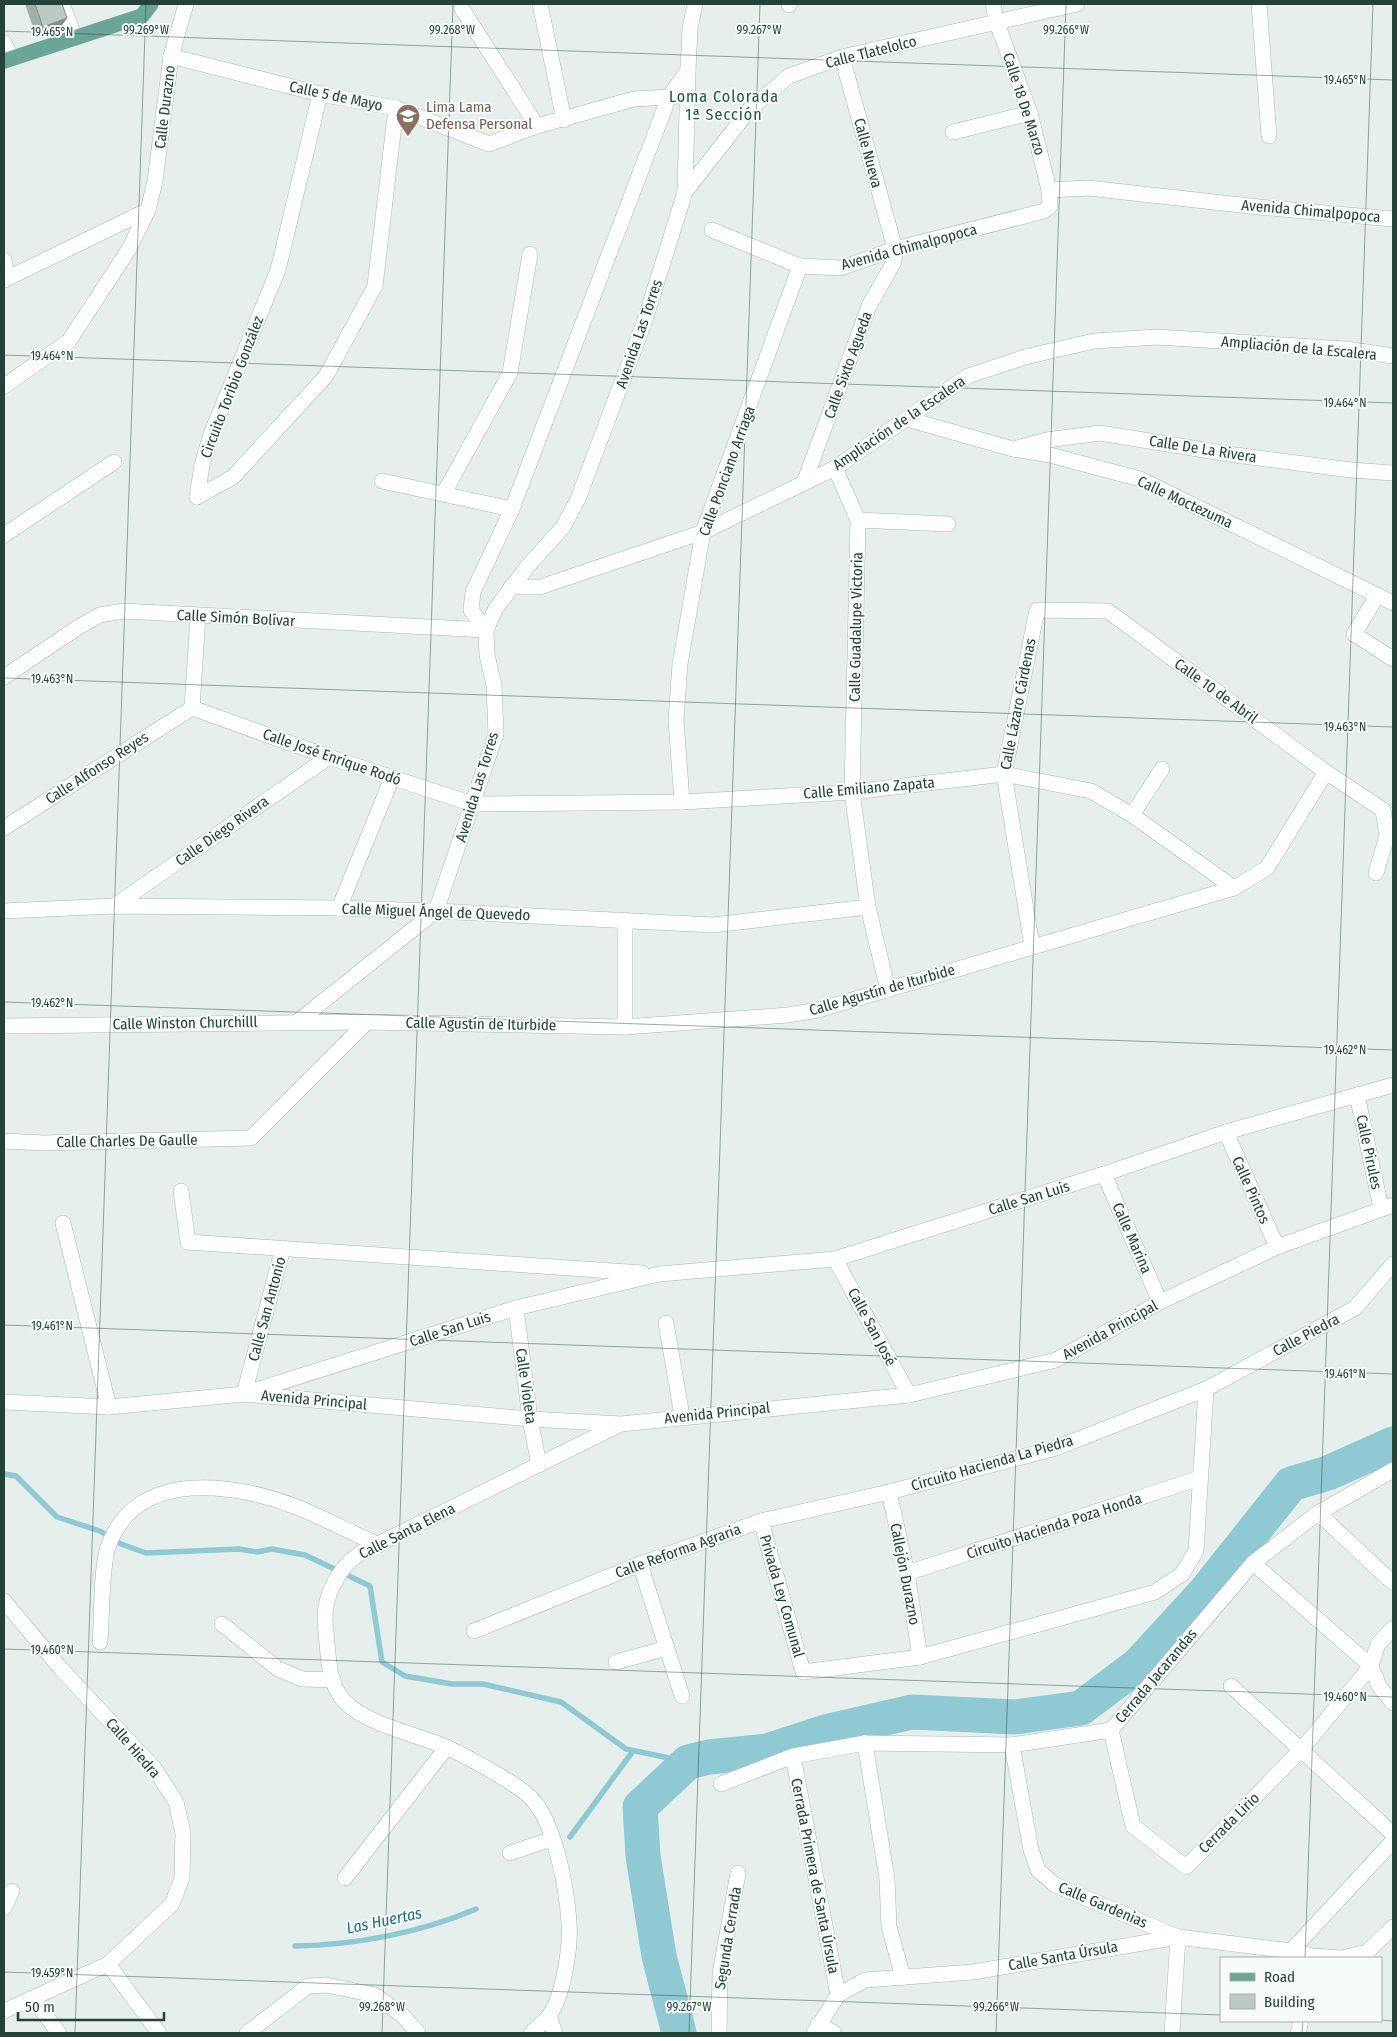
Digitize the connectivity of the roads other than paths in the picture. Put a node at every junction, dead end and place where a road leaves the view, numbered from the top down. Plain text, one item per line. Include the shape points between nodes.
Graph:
1 (62, 4) edge
2 (186, 4) edge
3 (540, 4) edge
4 (695, 4) edge
5 (993, 4) edge
6 (1077, 4) edge
7 (1259, 4) edge
8 (144, 8) edge
9 (462, 9) dead end
10 (997, 23) junction
11 (74, 38) junction
12 (4, 43) edge
13 (172, 56) junction
14 (842, 57) junction
15 (8, 59) edge
16 (688, 70) junction
17 (320, 94) junction
18 (669, 97) junction
19 (396, 108) junction
20 (1030, 113) junction
21 (564, 120) junction
22 (537, 126) junction
23 (953, 132) dead end
24 (1269, 136) dead end
25 (1049, 190) junction
26 (685, 192) junction
27 (1050, 206) joint
28 (148, 210) junction
29 (1393, 219) edge
30 (712, 230) dead end
31 (895, 249) junction
32 (530, 254) dead end
33 (4, 260) edge
34 (800, 266) junction
35 (6, 279) edge
36 (1393, 356) edge
37 (4, 386) edge
38 (906, 419) junction
39 (1013, 449) junction
40 (114, 462) dead end
41 (835, 468) junction
42 (1393, 473) edge
43 (382, 481) dead end
44 (804, 483) junction
45 (444, 493) junction
46 (512, 509) junction
47 (858, 520) junction
48 (948, 524) dead end
49 (703, 532) junction
50 (4, 535) edge
51 (511, 587) junction
52 (1377, 596) junction
53 (1393, 603) edge
54 (1037, 610) joint
55 (198, 616) junction
56 (486, 630) junction
57 (1393, 659) edge
58 (4, 677) edge
59 (192, 708) junction
60 (329, 757) junction
61 (1162, 769) dead end
62 (1326, 772) junction
63 (1004, 774) junction
64 (392, 778) junction
65 (852, 792) junction
66 (682, 802) junction
67 (473, 804) junction
68 (1132, 815) junction
69 (4, 828) edge
70 (1376, 873) dead end
71 (1234, 888) junction
72 (114, 906) junction
73 (868, 907) junction
74 (339, 908) junction
75 (4, 911) edge
76 (436, 911) junction
77 (625, 920) junction
78 (1032, 946) junction
79 (888, 990) junction
80 (297, 1022) junction
81 (367, 1022) junction
82 (4, 1026) edge
83 (624, 1027) junction
84 (1393, 1085) edge
85 (1357, 1095) junction
86 (1226, 1132) junction
87 (4, 1141) edge
88 (1104, 1174) junction
89 (181, 1191) dead end
90 (1387, 1207) edge
91 (63, 1223) dead end
92 (1277, 1246) junction
93 (283, 1248) junction
94 (835, 1259) junction
95 (1393, 1264) edge
96 (658, 1274) junction
97 (1160, 1302) junction
98 (516, 1308) junction
99 (666, 1323) dead end
100 (1206, 1389) junction
101 (244, 1394) junction
102 (909, 1395) junction
103 (4, 1402) edge
104 (109, 1407) junction
105 (682, 1416) junction
106 (530, 1419) junction
107 (621, 1424) junction
108 (539, 1465) junction
109 (1393, 1470) edge
110 (1200, 1478) junction
111 (889, 1492) junction
112 (1318, 1513) junction
113 (761, 1521) junction
114 (379, 1545) junction
115 (1253, 1563) junction
116 (640, 1564) junction
117 (907, 1573) junction
118 (1393, 1583) edge
119 (4, 1601) edge
120 (222, 1624) dead end
121 (1393, 1628) edge
122 (474, 1631) dead end
123 (100, 1642) dead end
124 (667, 1648) junction
125 (920, 1656) junction
126 (616, 1662) dead end
127 (1371, 1666) junction
128 (333, 1680) junction
129 (1231, 1686) dead end
130 (682, 1696) dead end
131 (1393, 1703) edge
132 (1110, 1730) junction
133 (865, 1743) junction
134 (1012, 1746) junction
135 (447, 1747) junction
136 (1301, 1750) junction
137 (793, 1756) junction
138 (721, 1784) dead end
139 (1393, 1834) edge
140 (552, 1839) junction
141 (1393, 1841) edge
142 (510, 1852) dead end
143 (738, 1873) dead end
144 (345, 1878) dead end
145 (12, 1891) dead end
146 (4, 1908) edge
147 (1393, 1927) edge
148 (1178, 1937) junction
149 (1291, 1951) junction
150 (1313, 1957) edge
151 (1345, 1957) edge
152 (108, 1964) junction
153 (903, 1976) junction
154 (838, 1995) junction
155 (33, 1999) junction
156 (4, 2011) edge
157 (549, 2016) junction
158 (816, 2029) edge
159 (59, 2033) edge
160 (159, 2033) edge
161 (247, 2033) edge
162 (418, 2033) edge
163 (531, 2033) edge
164 (555, 2033) edge
165 (719, 2033) edge
166 (834, 2033) edge
167 (1172, 2033) edge

1 - 11 street
2 - 13 street, Calle Durazno
3 - 21 street
4 - 16 street, Avenida Las Torres
5 - 10 street, Calle 18 De Marzo
6 - 10 street, Calle Tlatelolco
7 - 24 street
8 - 11 main road
9 - 22 street
10 - 14 street, Calle Tlatelolco
10 - 20 street, Calle 18 De Marzo
11 - 15 main road
12 - 15 street
13 - 17 street, Calle 5 de Mayo
13 - 28 street, Calle Durazno via 156,181
14 - 26 street, Calle Tlatelolco via 789,76 750,109
14 - 31 street, Calle Nueva
16 - 18 street
16 - 26 street, Avenida Las Torres
17 - 19 street, Calle 5 de Mayo
17 - 19 street, Circuito Toribio González via 278,270 211,434 197,497 233,477 326,376 376,286
18 - 21 street, Calle 5 de Mayo via 634,99
18 - 46 street
19 - 22 street, Calle 5 de Mayo via 489,144
20 - 23 street
20 - 25 street, Calle 18 De Marzo
21 - 22 street, Calle 5 de Mayo
25 - 27 street, Calle 18 De Marzo
25 - 29 street, Avenida Chimalpopoca via 1088,188
26 - 51 street, Avenida Las Torres via 644,323 578,499 563,527
27 - 31 street, Avenida Chimalpopoca via 1034,214
28 - 35 street
28 - 37 street, Calle Durazno via 129,249 69,341
30 - 34 street, Avenida Chimalpopoca
31 - 34 street, Avenida Chimalpopoca via 841,268
31 - 44 street, Calle Sixto Agueda via 894,262 869,306
32 - 45 street via 510,372
33 - 35 street
34 - 49 street, Calle Ponciano Arriaga
36 - 38 street, Ampliación de la Escalera via 1346,349 1157,337 1094,341 1025,357 968,376
38 - 39 street, Calle Moctezuma
38 - 41 street, Ampliación de la Escalera
39 - 42 street, Calle De La Rivera via 1047,440 1100,433 1236,455
39 - 52 street, Calle Moctezuma via 1050,455 1140,479
40 - 50 street
41 - 44 street, Ampliación de la Escalera
41 - 47 street, Calle Guadalupe Victoria
43 - 45 street
44 - 49 street, Ampliación de la Escalera
45 - 46 street
46 - 56 street via 473,592 471,610
47 - 48 street
47 - 65 street, Calle Guadalupe Victoria
49 - 51 street, Ampliación de la Escalera via 540,587
49 - 66 street, Calle Ponciano Arriaga via 679,674 676,720
51 - 56 street, Avenida Las Torres
52 - 53 street, Calle Moctezuma
52 - 57 street via 1354,634
54 - 62 street, Calle 10 de Abril via 1108,611
54 - 63 street, Calle Lázaro Cárdenas
55 - 56 street, Calle Simón Bolívar
55 - 58 street, Calle Simón Bolívar via 123,611 100,615
55 - 59 street
56 - 67 street, Avenida Las Torres via 494,685 496,734
59 - 60 street, Calle José Enrique Rodó
59 - 69 street, Calle Alfonso Reyes
60 - 64 street, Calle José Enrique Rodó
60 - 72 street, Calle Diego Rivera
61 - 68 street
62 - 70 street, Calle 10 de Abril via 1383,810 1387,836
62 - 71 street, Calle Agustín de Iturbide via 1267,868
63 - 65 street, Calle Emiliano Zapata
63 - 68 street, Calle Emiliano Zapata via 1091,791
63 - 78 street, Calle Lázaro Cárdenas
64 - 67 street, Calle José Enrique Rodó
64 - 74 street
65 - 66 street, Calle Emiliano Zapata
65 - 73 street, Calle Guadalupe Victoria
66 - 67 street, Calle Emiliano Zapata
67 - 76 street, Avenida Las Torres
68 - 71 street, Calle Emiliano Zapata
71 - 78 street, Calle Agustín de Iturbide
72 - 74 street, Calle Miguel Ángel de Quevedo
72 - 75 street, Calle Miguel Ángel de Quevedo
73 - 77 street, Calle Miguel Ángel de Quevedo via 713,925
73 - 79 street, Calle Guadalupe Victoria
74 - 76 street, Calle Miguel Ángel de Quevedo
76 - 77 street, Calle Miguel Ángel de Quevedo
76 - 80 street
77 - 83 street
78 - 79 street, Calle Agustín de Iturbide
79 - 83 street, Calle Agustín de Iturbide via 788,1015
80 - 81 street, Calle Winston Churchilll
80 - 82 street, Calle Winston Churchilll
81 - 83 street, Calle Agustín de Iturbide
81 - 87 street, Calle Charles De Gaulle via 251,1138
84 - 85 street, Calle San Luis
85 - 86 street, Calle San Luis
85 - 90 street, Calle Pirules
86 - 88 street, Calle San Luis
86 - 92 street, Calle Pintos
88 - 94 street, Calle San Luis
88 - 97 street, Calle Marina
89 - 93 street, Calle San Antonio via 188,1242
90 - 92 street, Avenida Principal
91 - 104 street
92 - 97 street, Avenida Principal
93 - 96 street, Calle San Luis
93 - 101 street, Calle San Antonio
94 - 96 street, Calle San Luis
94 - 102 street, Calle San José
95 - 100 street, Calle Piedra via 1355,1308
96 - 98 street, Calle San Luis
97 - 102 street, Avenida Principal via 1056,1360
98 - 101 street, Calle San Luis
98 - 106 street, Calle Violeta
99 - 105 street
100 - 110 street
100 - 111 street, Circuito Hacienda La Piedra via 1056,1448
101 - 104 street, Avenida Principal
101 - 106 street, Avenida Principal
102 - 105 street, Avenida Principal
103 - 104 street, Avenida Principal
105 - 107 street, Avenida Principal
106 - 107 street, Avenida Principal
106 - 108 street, Calle Violeta
107 - 108 street, Calle Santa Elena
108 - 114 street, Calle Santa Elena
109 - 112 street, Cerrada Jacarandas
110 - 117 street, Circuito Hacienda Poza Honda
110 - 125 street via 1196,1551 1182,1574 1155,1592
111 - 113 street, Calle Reforma Agraria
111 - 117 street, Callejón Durazno
112 - 115 street, Cerrada Jacarandas
112 - 118 street
113 - 116 street, Calle Reforma Agraria
113 - 125 street, Privada Ley Comunal via 803,1672
114 - 123 street via 298,1508 235,1490 189,1488 160,1492 136,1506 121,1521 107,1548
114 - 128 street, Calle Santa Elena via 350,1560 330,1589 324,1620
115 - 127 street
115 - 132 street, Cerrada Jacarandas
116 - 122 street, Calle Reforma Agraria
116 - 124 street
117 - 125 street, Callejón Durazno
119 - 152 street, Calle Hiedra via 62,1670 154,1768 176,1802 183,1833 182,1878 172,1904
120 - 128 street via 278,1669 302,1679
121 - 127 street via 1378,1644
124 - 126 street
124 - 130 street
127 - 131 street via 1379,1686
127 - 136 street, Cerrada Lirio
128 - 135 street, Calle Santa Elena via 339,1696 354,1709
129 - 136 street
132 - 134 street, Cerrada Jacarandas
132 - 136 street, Cerrada Lirio via 1133,1826 1186,1867
133 - 134 street, Cerrada Jacarandas
133 - 137 street, Cerrada Jacarandas
133 - 153 street via 888,1879 889,1927
134 - 148 street, Calle Gardenias via 1031,1850 1038,1870 1055,1885
135 - 140 street, Calle Santa Elena via 530,1797 540,1808
135 - 144 street
136 - 139 street
137 - 138 street, Cerrada Jacarandas
137 - 154 street, Cerrada Primera de Santa Úrsula
140 - 142 street
140 - 157 street, Calle Santa Elena via 565,1880 570,1935 563,1982
141 - 149 street
143 - 165 street, Segunda Cerrada via 720,1974
145 - 146 street
147 - 151 street, Calle Santa Úrsula via 1367,1952
148 - 149 street, Calle Santa Úrsula
148 - 153 street, Calle Santa Úrsula via 973,1972
148 - 167 street
149 - 150 street, Calle Santa Úrsula
152 - 155 street, Calle Hiedra
152 - 160 street
153 - 154 street, Calle Santa Úrsula via 865,1980
154 - 158 street
155 - 156 street, Calle Hiedra
155 - 159 street
157 - 163 street, Calle Santa Elena
157 - 164 street
158 - 166 street
161 - 162 street via 308,1986 375,1995 403,2016

